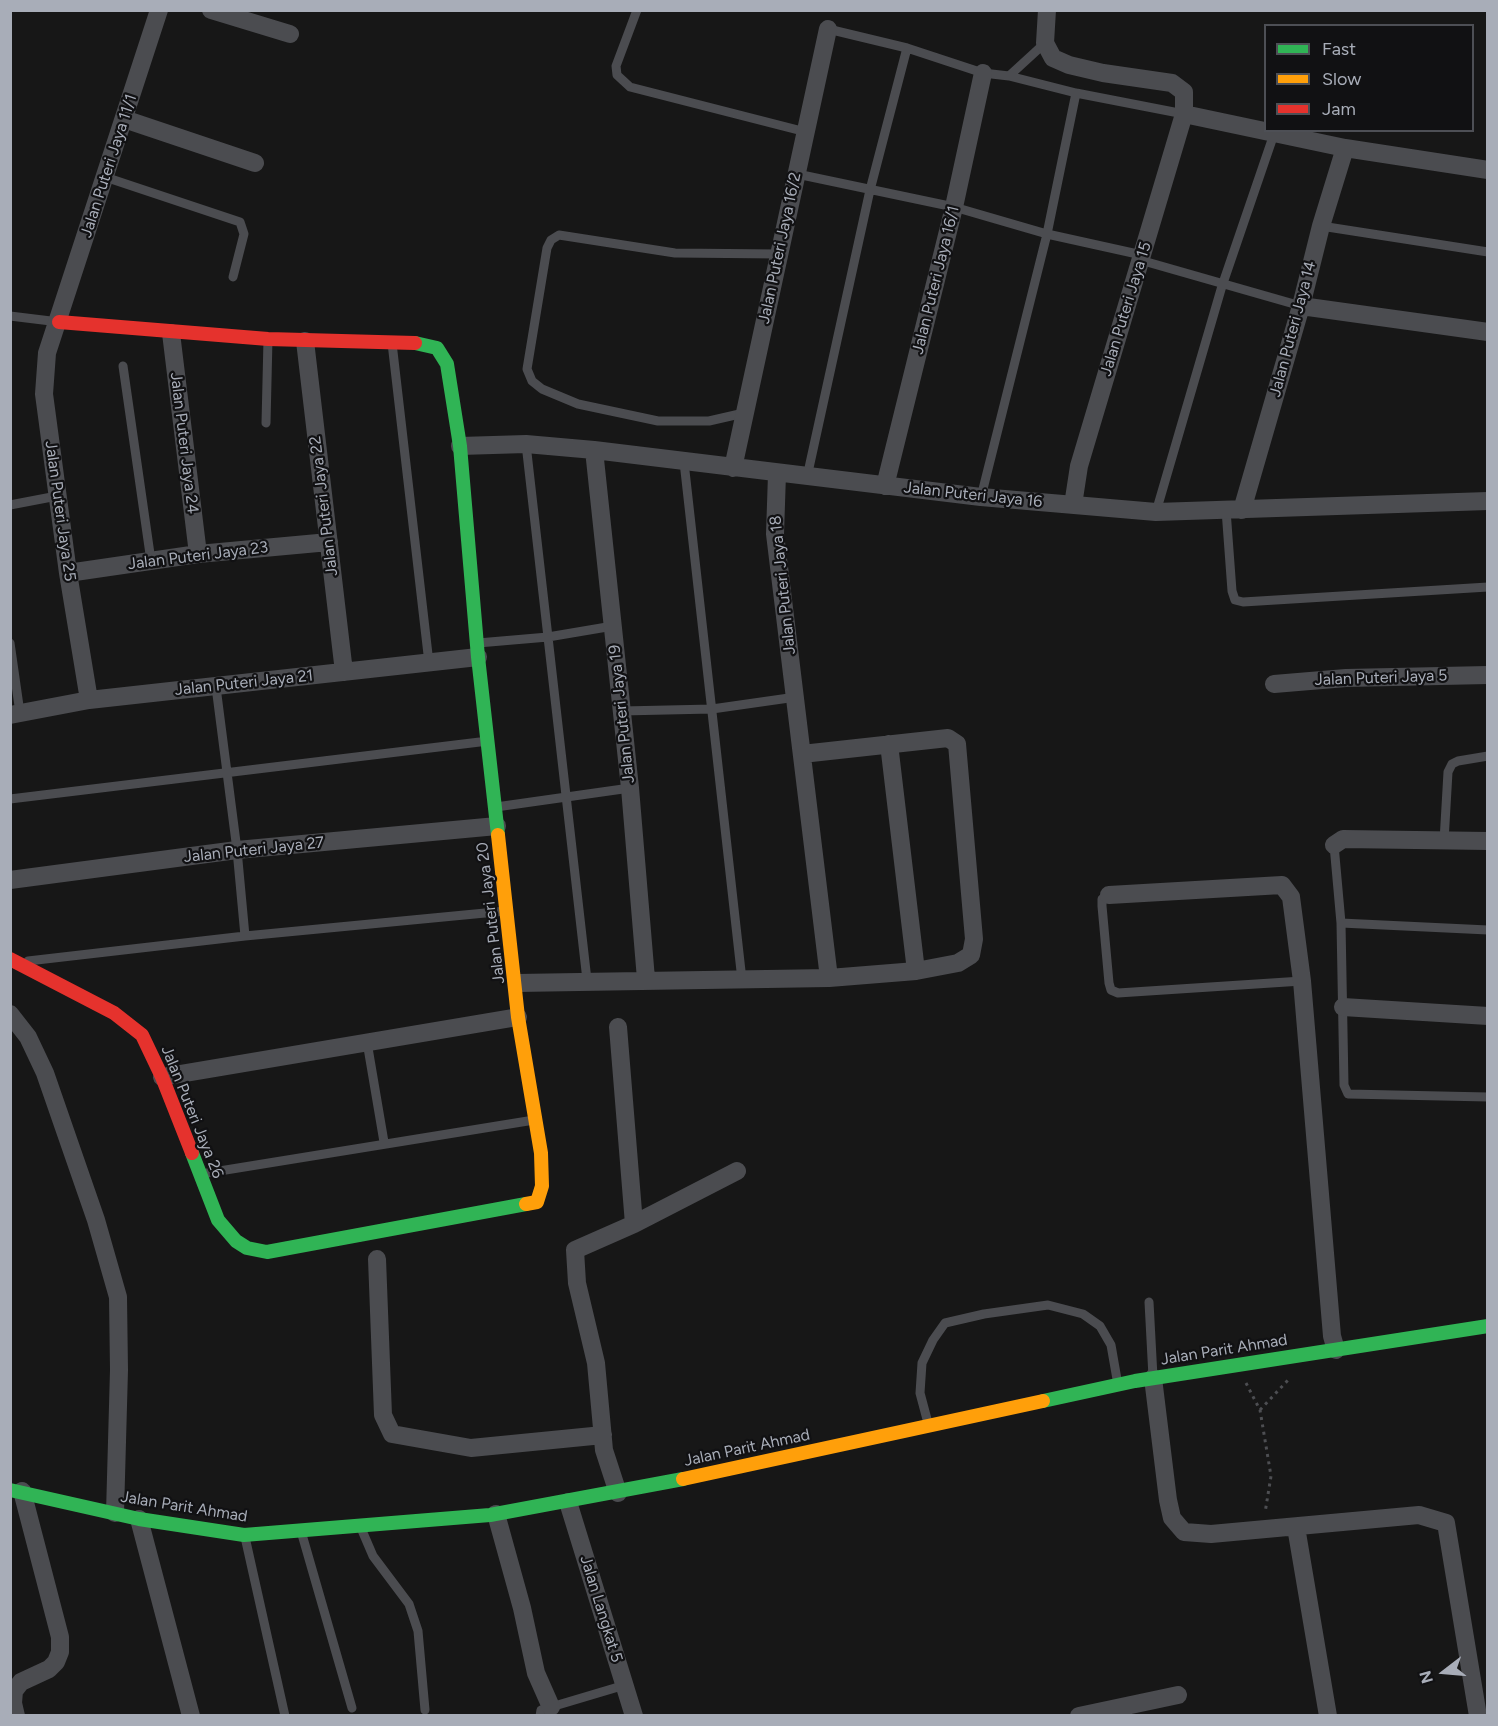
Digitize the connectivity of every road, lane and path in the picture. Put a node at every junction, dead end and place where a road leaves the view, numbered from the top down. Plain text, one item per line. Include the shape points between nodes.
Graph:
1 (159, 10) edge
2 (211, 10) edge
3 (637, 10) edge
4 (1047, 12) edge
5 (828, 29) joint
6 (290, 34) dead end
7 (1045, 44) junction
8 (907, 48) junction
9 (983, 73) junction
10 (1009, 76) junction
11 (1076, 93) junction
12 (1184, 114) junction
13 (124, 118) junction
14 (806, 132) junction
15 (1264, 132) edge
16 (1265, 132) edge
17 (1274, 134) junction
18 (1345, 148) junction
19 (255, 162) dead end
20 (1488, 170) edge
21 (797, 174) junction
22 (105, 177) junction
23 (870, 190) junction
24 (954, 207) junction
25 (1321, 226) junction
26 (1047, 234) junction
27 (1488, 252) edge
28 (779, 254) junction
29 (1141, 258) junction
30 (233, 277) dead end
31 (1222, 286) junction
32 (1301, 306) junction
33 (10, 316) edge
34 (59, 322) junction
35 (1488, 332) edge
36 (171, 333) junction
37 (268, 339) junction
38 (305, 341) junction
39 (392, 342) junction
40 (123, 366) dead end
41 (744, 413) junction
42 (266, 423) dead end
43 (526, 444) junction
44 (460, 446) junction
45 (594, 450) junction
46 (684, 462) junction
47 (733, 468) junction
48 (777, 474) junction
49 (807, 477) junction
50 (885, 486) junction
51 (57, 496) junction
52 (981, 497) junction
53 (1488, 501) edge
54 (10, 505) edge
55 (1073, 505) junction
56 (1234, 510) junction
57 (1156, 512) junction
58 (329, 542) junction
59 (198, 554) junction
60 (151, 561) junction
61 (68, 573) junction
62 (1488, 587) edge
63 (612, 626) junction
64 (548, 637) junction
65 (10, 643) edge
66 (478, 650) junction
67 (429, 663) junction
68 (344, 672) junction
69 (1488, 675) edge
70 (1274, 684) dead end
71 (216, 687) junction
72 (796, 697) junction
73 (89, 700) junction
74 (712, 709) junction
75 (622, 711) junction
76 (15, 714) edge
77 (488, 741) junction
78 (889, 744) junction
79 (802, 754) junction
80 (1488, 756) edge
81 (228, 772) junction
82 (630, 788) junction
83 (10, 799) edge
84 (567, 799) junction
85 (496, 807) junction
86 (497, 826) junction
87 (1444, 841) junction
88 (1488, 841) edge
89 (1334, 845) joint
90 (237, 850) junction
91 (10, 880) edge
92 (1109, 895) joint
93 (509, 910) junction
94 (1341, 922) junction
95 (1488, 930) edge
96 (246, 936) junction
97 (15, 960) edge
98 (916, 971) junction
99 (829, 978) junction
100 (646, 979) junction
101 (742, 980) junction
102 (587, 981) junction
103 (1302, 981) junction
104 (517, 983) junction
105 (1343, 1007) junction
106 (10, 1014) edge
107 (1488, 1016) edge
108 (518, 1017) junction
109 (618, 1027) dead end
110 (367, 1041) junction
111 (162, 1077) junction
112 (1488, 1097) edge
113 (536, 1120) junction
114 (384, 1142) junction
115 (737, 1171) dead end
116 (199, 1174) junction
117 (634, 1224) junction
118 (267, 1252) joint
119 (376, 1259) dead end
120 (1149, 1302) dead end
121 (1488, 1326) edge
122 (1334, 1343) junction
123 (1225, 1366) junction
124 (1153, 1370) junction
125 (1117, 1378) junction
126 (1290, 1378) dead end
127 (1260, 1410) junction
128 (927, 1421) junction
129 (603, 1443) junction
130 (615, 1486) junction
131 (16, 1491) edge
132 (568, 1502) junction
133 (116, 1513) junction
134 (496, 1514) junction
135 (139, 1519) junction
136 (360, 1525) junction
137 (1296, 1527) junction
138 (301, 1530) junction
139 (1256, 1530) junction
140 (244, 1535) junction
141 (625, 1685) junction
142 (1178, 1695) dead end
143 (352, 1708) dead end
144 (425, 1710) dead end
145 (545, 1711) edge
146 (16, 1716) edge
147 (191, 1716) edge
148 (285, 1716) edge
149 (634, 1716) edge
150 (1079, 1716) edge
151 (1328, 1716) edge
152 (1478, 1716) edge

1 - 13 street, Jalan Puteri Jaya 11/1
2 - 6 street
3 - 14 lane via 616,66 617,75 630,87
4 - 7 street
5 - 8 lane
5 - 14 street, Jalan Puteri Jaya 16/2
7 - 10 lane
7 - 12 street via 1053,57 1069,65 1172,82 1184,92
8 - 9 lane
8 - 23 lane
9 - 10 lane
9 - 24 street, Jalan Puteri Jaya 16/1
10 - 11 lane
11 - 12 lane
11 - 26 lane
12 - 15 street
12 - 29 street, Jalan Puteri Jaya 15
13 - 19 street
13 - 22 street, Jalan Puteri Jaya 11/1
14 - 21 street, Jalan Puteri Jaya 16/2
16 - 17 street
17 - 18 street
17 - 31 lane
18 - 20 street
18 - 25 street, Jalan Puteri Jaya 14
21 - 23 lane
21 - 28 street, Jalan Puteri Jaya 16/2
22 - 30 lane via 240,222 244,234
22 - 34 street, Jalan Puteri Jaya 11/1
23 - 24 lane
23 - 49 lane
24 - 26 lane
24 - 50 street, Jalan Puteri Jaya 16/1
25 - 27 lane
25 - 32 street, Jalan Puteri Jaya 14
26 - 29 lane
26 - 52 lane
28 - 41 street, Jalan Puteri Jaya 16/2
28 - 41 lane via 675,253 559,235 547,248 527,369 532,381 578,404 658,421 710,422
29 - 31 lane
29 - 55 street, Jalan Puteri Jaya 15 via 1079,466
31 - 32 lane
31 - 57 lane
32 - 35 street
32 - 56 street, Jalan Puteri Jaya 14
33 - 34 lane
34 - 36 street
34 - 51 street, Jalan Puteri Jaya 25 via 47,353 44,394
36 - 37 street
36 - 59 street, Jalan Puteri Jaya 24
37 - 38 street
37 - 42 lane
38 - 39 street
38 - 58 street, Jalan Puteri Jaya 22
39 - 44 street, Jalan Puteri Jaya 20 via 438,348 447,364
39 - 67 lane
40 - 60 lane
41 - 47 street, Jalan Puteri Jaya 16/2
43 - 44 street, Jalan Puteri Jaya 16
43 - 45 street, Jalan Puteri Jaya 16
43 - 64 lane
44 - 66 street, Jalan Puteri Jaya 20
45 - 46 street, Jalan Puteri Jaya 16
45 - 63 street, Jalan Puteri Jaya 19
46 - 47 street, Jalan Puteri Jaya 16
46 - 74 lane
47 - 48 street, Jalan Puteri Jaya 16
48 - 49 street, Jalan Puteri Jaya 16
48 - 72 street, Jalan Puteri Jaya 18 via 775,534
49 - 50 street, Jalan Puteri Jaya 16
50 - 52 street, Jalan Puteri Jaya 16
51 - 54 lane
51 - 61 street, Jalan Puteri Jaya 25
52 - 55 street, Jalan Puteri Jaya 16
53 - 56 street, Jalan Puteri Jaya 16
55 - 57 street, Jalan Puteri Jaya 16
56 - 57 street, Jalan Puteri Jaya 16
56 - 62 lane via 1235,600
58 - 59 street, Jalan Puteri Jaya 23
58 - 68 street, Jalan Puteri Jaya 22
59 - 60 street, Jalan Puteri Jaya 23
60 - 61 street, Jalan Puteri Jaya 23
61 - 73 street, Jalan Puteri Jaya 25
63 - 64 lane
63 - 75 street, Jalan Puteri Jaya 19
64 - 66 lane
64 - 84 lane
65 - 76 lane
66 - 67 street, Jalan Puteri Jaya 21
66 - 77 street, Jalan Puteri Jaya 20
67 - 68 street, Jalan Puteri Jaya 21
68 - 71 street, Jalan Puteri Jaya 21
69 - 70 street, Jalan Puteri Jaya 5
71 - 73 street, Jalan Puteri Jaya 21
71 - 81 lane
72 - 74 lane
72 - 79 street, Jalan Puteri Jaya 18
73 - 76 street, Jalan Puteri Jaya 21
74 - 75 lane
74 - 101 lane
75 - 82 street, Jalan Puteri Jaya 19
77 - 81 lane
77 - 85 street, Jalan Puteri Jaya 20
78 - 79 street
78 - 98 street
78 - 98 street via 948,738 957,744 974,939 971,955 958,963
79 - 99 street, Jalan Puteri Jaya 18
80 - 87 lane via 1452,764 1448,772
81 - 83 lane
81 - 90 lane
82 - 84 lane
82 - 100 street, Jalan Puteri Jaya 19
84 - 85 lane
84 - 102 lane
85 - 86 street, Jalan Puteri Jaya 20
86 - 90 street, Jalan Puteri Jaya 27
86 - 93 street, Jalan Puteri Jaya 20
87 - 88 street
87 - 89 street via 1343,839
89 - 94 lane
90 - 91 street, Jalan Puteri Jaya 27
90 - 96 lane
92 - 103 street via 1281,885 1291,897
92 - 103 lane via 1102,899 1102,906 1111,990 1118,993
93 - 96 lane
93 - 104 street, Jalan Puteri Jaya 20
94 - 95 lane
94 - 105 lane
96 - 97 lane
97 - 111 street, Jalan Puteri Jaya 26 via 114,1013 142,1035
98 - 99 street
99 - 101 street
100 - 101 street
100 - 102 street
102 - 104 street
103 - 122 street
104 - 108 street, Jalan Puteri Jaya 20
105 - 107 street
105 - 112 lane via 1344,1085 1348,1094
106 - 133 street via 28,1037 45,1073 93,1210 117,1298
108 - 110 street
108 - 113 street, Jalan Puteri Jaya 20
109 - 117 street
110 - 111 street
110 - 114 lane
111 - 116 street, Jalan Puteri Jaya 26
113 - 114 lane
113 - 118 street, Jalan Puteri Jaya 20 via 542,1185 537,1202
114 - 116 lane
115 - 117 street
116 - 118 street, Jalan Puteri Jaya 26 via 218,1220 236,1241
117 - 129 street via 575,1250 577,1283 596,1363
119 - 129 street via 383,1415 392,1434 471,1448
120 - 124 lane
121 - 122 street, Jalan Parit Ahmad
122 - 123 street, Jalan Parit Ahmad
123 - 124 street, Jalan Parit Ahmad
123 - 127 path via 1247,1383
124 - 125 street, Jalan Parit Ahmad
124 - 139 street via 1168,1500 1177,1527 1195,1534
125 - 128 street, Jalan Parit Ahmad
125 - 128 lane via 1111,1346 1100,1326 1083,1314 1048,1305 974,1316 945,1323 922,1363 920,1393
126 - 127 path
127 - 139 path via 1271,1476 1266,1512
128 - 130 street, Jalan Parit Ahmad
129 - 130 street
130 - 132 street, Jalan Parit Ahmad
131 - 133 street, Jalan Parit Ahmad
131 - 146 street via 60,1637 60,1652 49,1669 21,1682 14,1691
132 - 134 street, Jalan Parit Ahmad
132 - 141 street, Jalan Langkat 5
133 - 135 street, Jalan Parit Ahmad
134 - 136 street, Jalan Parit Ahmad
134 - 145 street
135 - 140 street, Jalan Parit Ahmad
135 - 147 street
136 - 138 street, Jalan Parit Ahmad
136 - 144 lane via 373,1556 409,1604 418,1631
137 - 139 street
137 - 151 street
137 - 152 street via 1419,1515 1446,1522
138 - 140 street, Jalan Parit Ahmad
138 - 143 lane
140 - 148 lane
141 - 145 lane
141 - 149 street, Jalan Langkat 5
142 - 150 street

